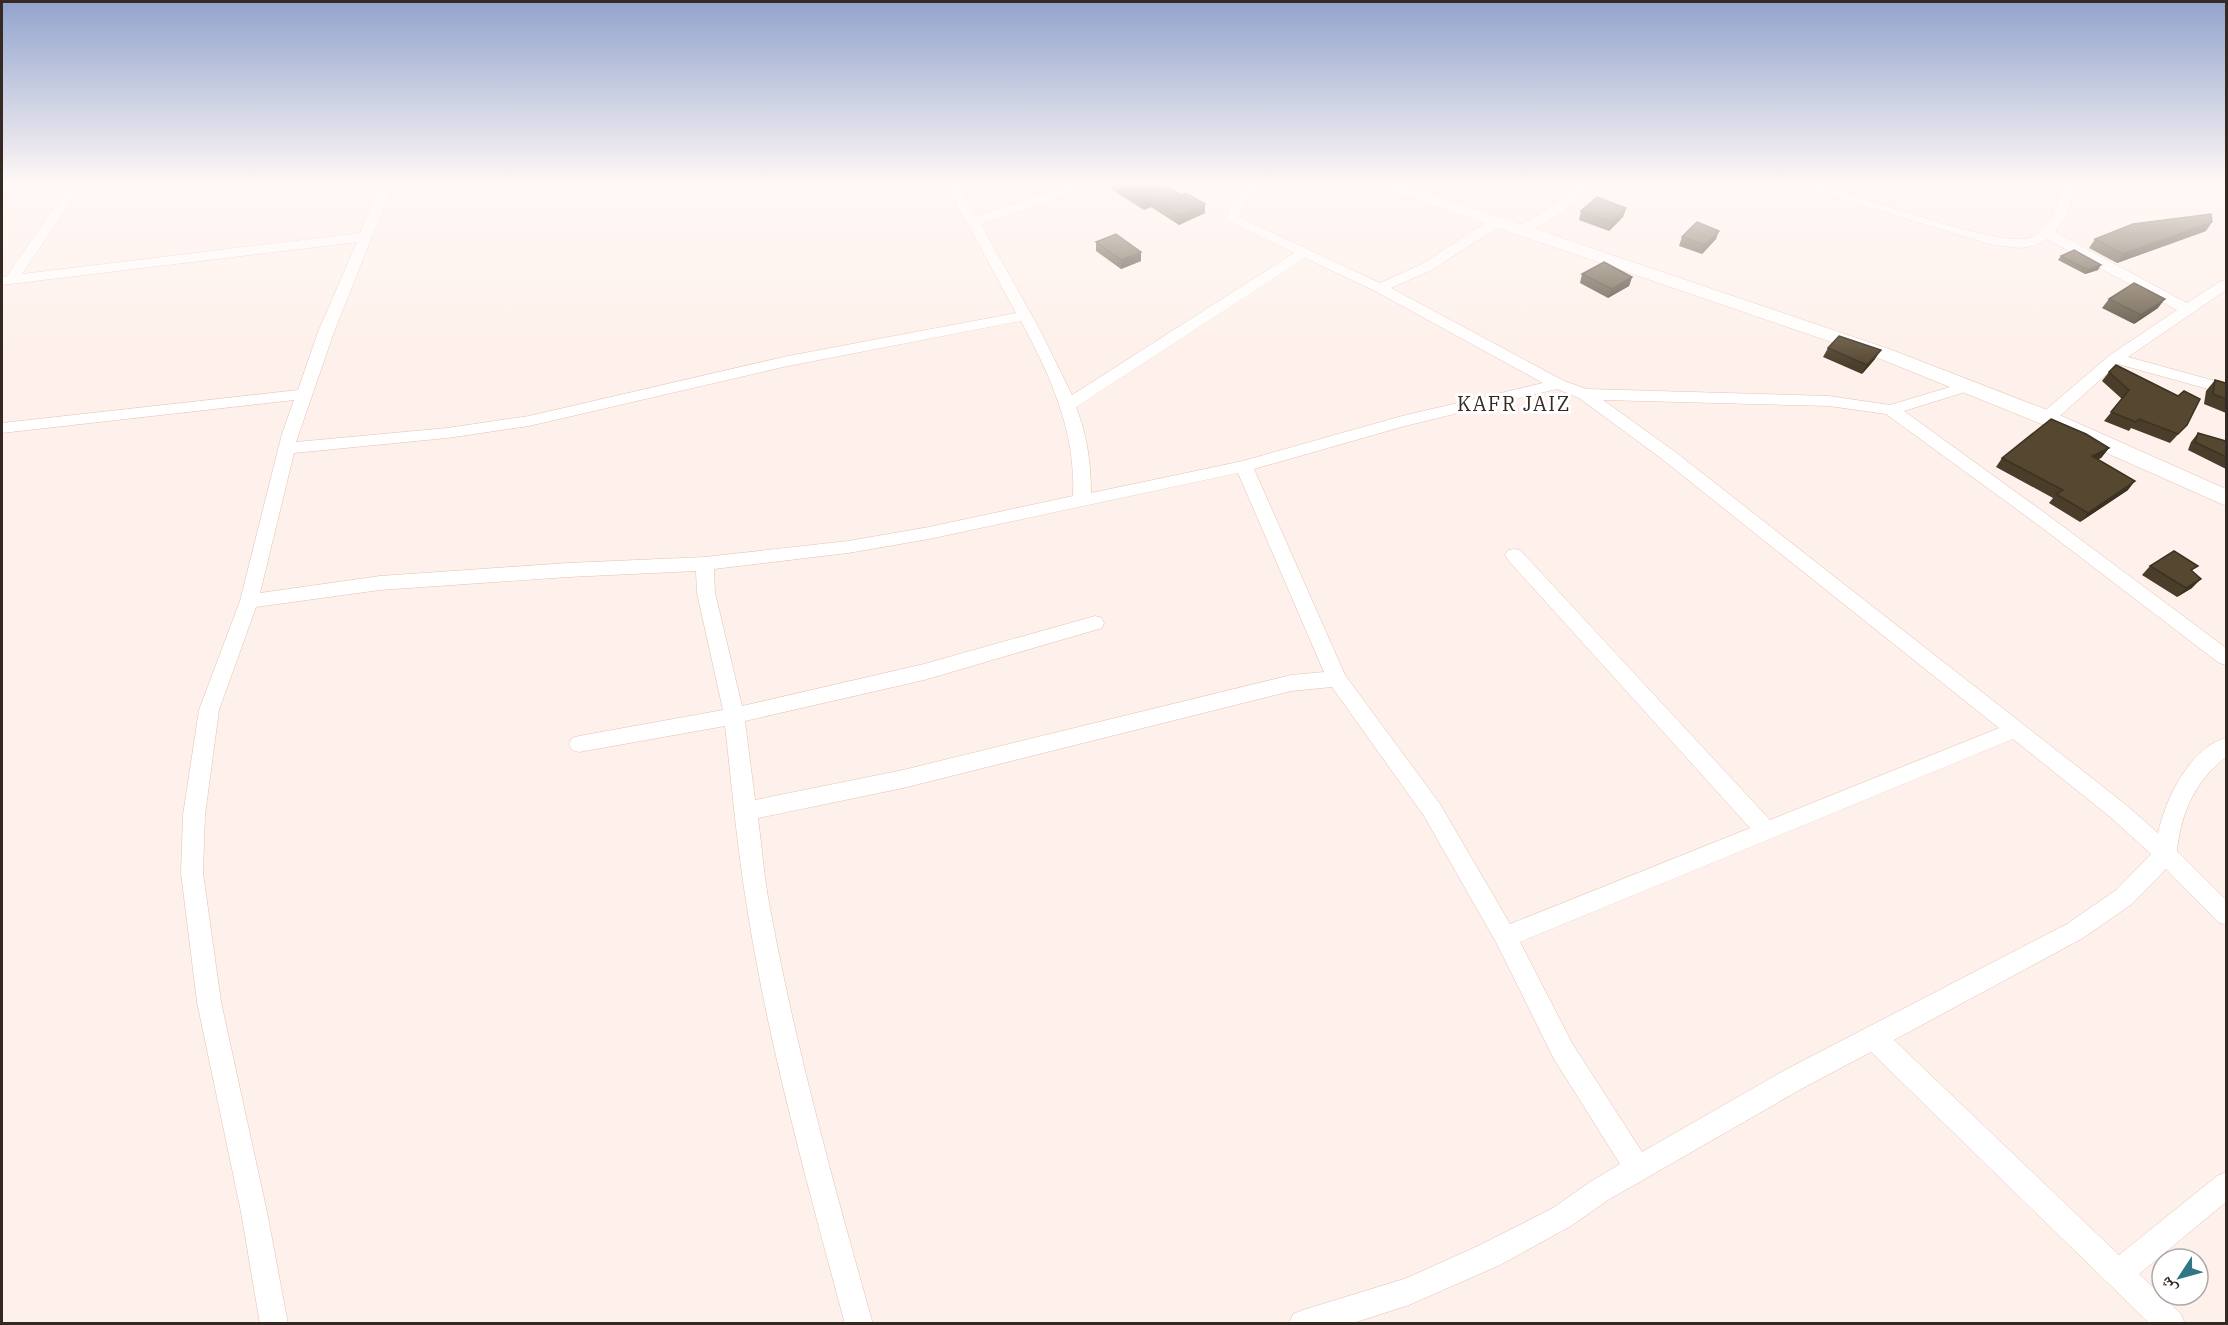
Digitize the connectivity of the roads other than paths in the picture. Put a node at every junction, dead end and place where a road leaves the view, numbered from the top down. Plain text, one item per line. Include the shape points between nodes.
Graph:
1 (33, 244) edge
2 (309, 244) edge
3 (363, 244) edge
4 (985, 244) edge
5 (1285, 244) edge
6 (1463, 244) edge
7 (1578, 244) edge
8 (1584, 244) edge
9 (2066, 244) edge
10 (1304, 253) junction
11 (7, 280) edge
12 (2226, 284) edge
13 (1380, 288) junction
14 (2189, 310) junction
15 (1025, 316) junction
16 (2115, 358) junction
17 (1558, 384) junction
18 (1969, 386) junction
19 (2226, 389) edge
20 (304, 394) junction
21 (1585, 394) junction
22 (1066, 406) junction
23 (1891, 410) junction
24 (2050, 415) junction
25 (2, 428) edge
26 (287, 448) junction
27 (1244, 466) junction
28 (2226, 487) edge
29 (2226, 498) edge
30 (1082, 500) junction
31 (1514, 555) dead end
32 (705, 564) junction
33 (249, 601) junction
34 (1095, 623) dead end
35 (2226, 658) edge
36 (1337, 678) junction
37 (734, 716) junction
38 (2016, 730) junction
39 (579, 744) dead end
40 (2226, 746) edge
41 (747, 811) junction
42 (1766, 831) junction
43 (2166, 854) junction
44 (2226, 915) edge
45 (1505, 937) junction
46 (1873, 1037) junction
47 (1639, 1170) junction
48 (2226, 1185) edge
49 (2119, 1272) junction
50 (274, 1323) edge
51 (859, 1323) edge
52 (1303, 1323) edge
53 (2171, 1323) edge

1 - 11 street
2 - 11 street
3 - 20 street
4 - 15 street
5 - 10 street
6 - 13 street via 1427,267
7 - 18 street
8 - 24 street via 1831,323 1937,363
9 - 14 street
10 - 13 street
10 - 22 street
12 - 14 street
13 - 17 street
14 - 16 street
15 - 22 street via 1051,362
15 - 26 street via 783,362 529,421
16 - 19 street
16 - 24 street
17 - 21 street
17 - 27 street via 1402,421
18 - 23 street
18 - 24 street
20 - 25 street
20 - 26 street
21 - 23 street via 1818,400
21 - 38 street
22 - 30 street via 1083,472
23 - 35 street
24 - 28 street
24 - 29 street
26 - 33 street
27 - 30 street
27 - 36 street
30 - 32 street via 929,533
31 - 42 street
32 - 33 street via 380,584
32 - 37 street via 706,593
33 - 50 street via 209,710 194,815 192,873 209,1002
34 - 37 street via 924,672
36 - 41 street via 1291,682 903,778
36 - 45 street via 1432,810
37 - 39 street
37 - 41 street
38 - 42 street
38 - 43 street
40 - 43 street via 2205,762 2179,795 2167,831
41 - 51 street via 758,906 792,1074
42 - 45 street
43 - 44 street
43 - 46 street via 2098,917
45 - 47 street via 1563,1051
46 - 47 street
46 - 49 street
47 - 52 street via 1490,1255 1409,1291
48 - 49 street
49 - 53 street

